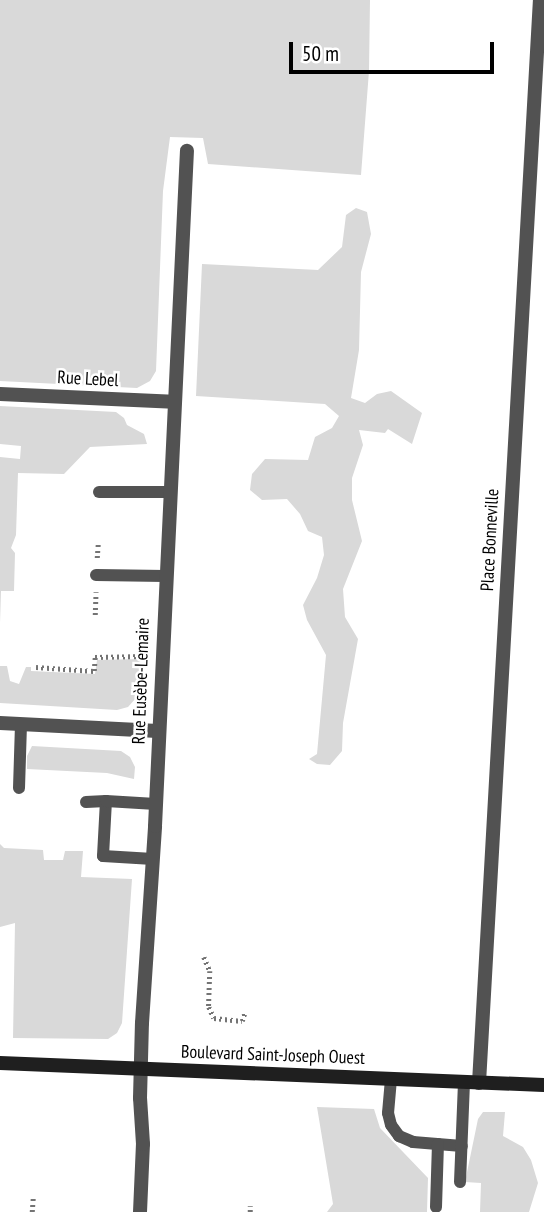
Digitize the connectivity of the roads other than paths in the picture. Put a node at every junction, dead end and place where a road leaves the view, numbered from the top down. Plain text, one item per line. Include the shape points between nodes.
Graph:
1 (540, 0) edge
2 (187, 151) dead end
3 (0, 394) edge
4 (173, 402) junction
5 (100, 492) dead end
6 (169, 492) junction
7 (96, 575) dead end
8 (165, 576) junction
9 (0, 723) edge
10 (21, 724) junction
11 (158, 731) junction
12 (19, 788) dead end
13 (106, 801) junction
14 (86, 802) dead end
15 (156, 804) junction
16 (153, 859) junction
17 (0, 1063) edge
18 (140, 1069) junction
19 (391, 1079) junction
20 (471, 1083) junction
21 (544, 1085) edge
22 (438, 1144) junction
23 (462, 1146) junction
24 (460, 1182) dead end
25 (436, 1207) dead end
26 (141, 1212) edge

1 - 20 street, Place Bonneville
2 - 4 street, Rue Eusèbe-Lemaire
3 - 4 street, Rue Lebel
4 - 6 street, Rue Eusèbe-Lemaire
5 - 6 lane
6 - 8 street, Rue Eusèbe-Lemaire
7 - 8 lane
8 - 11 street, Rue Eusèbe-Lemaire
9 - 10 street
10 - 11 street
10 - 12 lane
11 - 15 street, Rue Eusèbe-Lemaire
13 - 14 lane
13 - 15 lane
13 - 16 lane via 103,856
15 - 16 street, Rue Eusèbe-Lemaire
16 - 18 street, Rue Eusèbe-Lemaire
17 - 18 street, Boulevard Saint-Joseph Ouest
18 - 19 street, Boulevard Saint-Joseph Ouest
18 - 26 street, Rue Eusèbe-Lemaire
19 - 20 street, Boulevard Saint-Joseph Ouest
19 - 22 lane via 391,1125 413,1142
20 - 21 street, Boulevard Saint-Joseph Ouest
20 - 23 lane
22 - 23 lane
22 - 25 lane
23 - 24 lane

